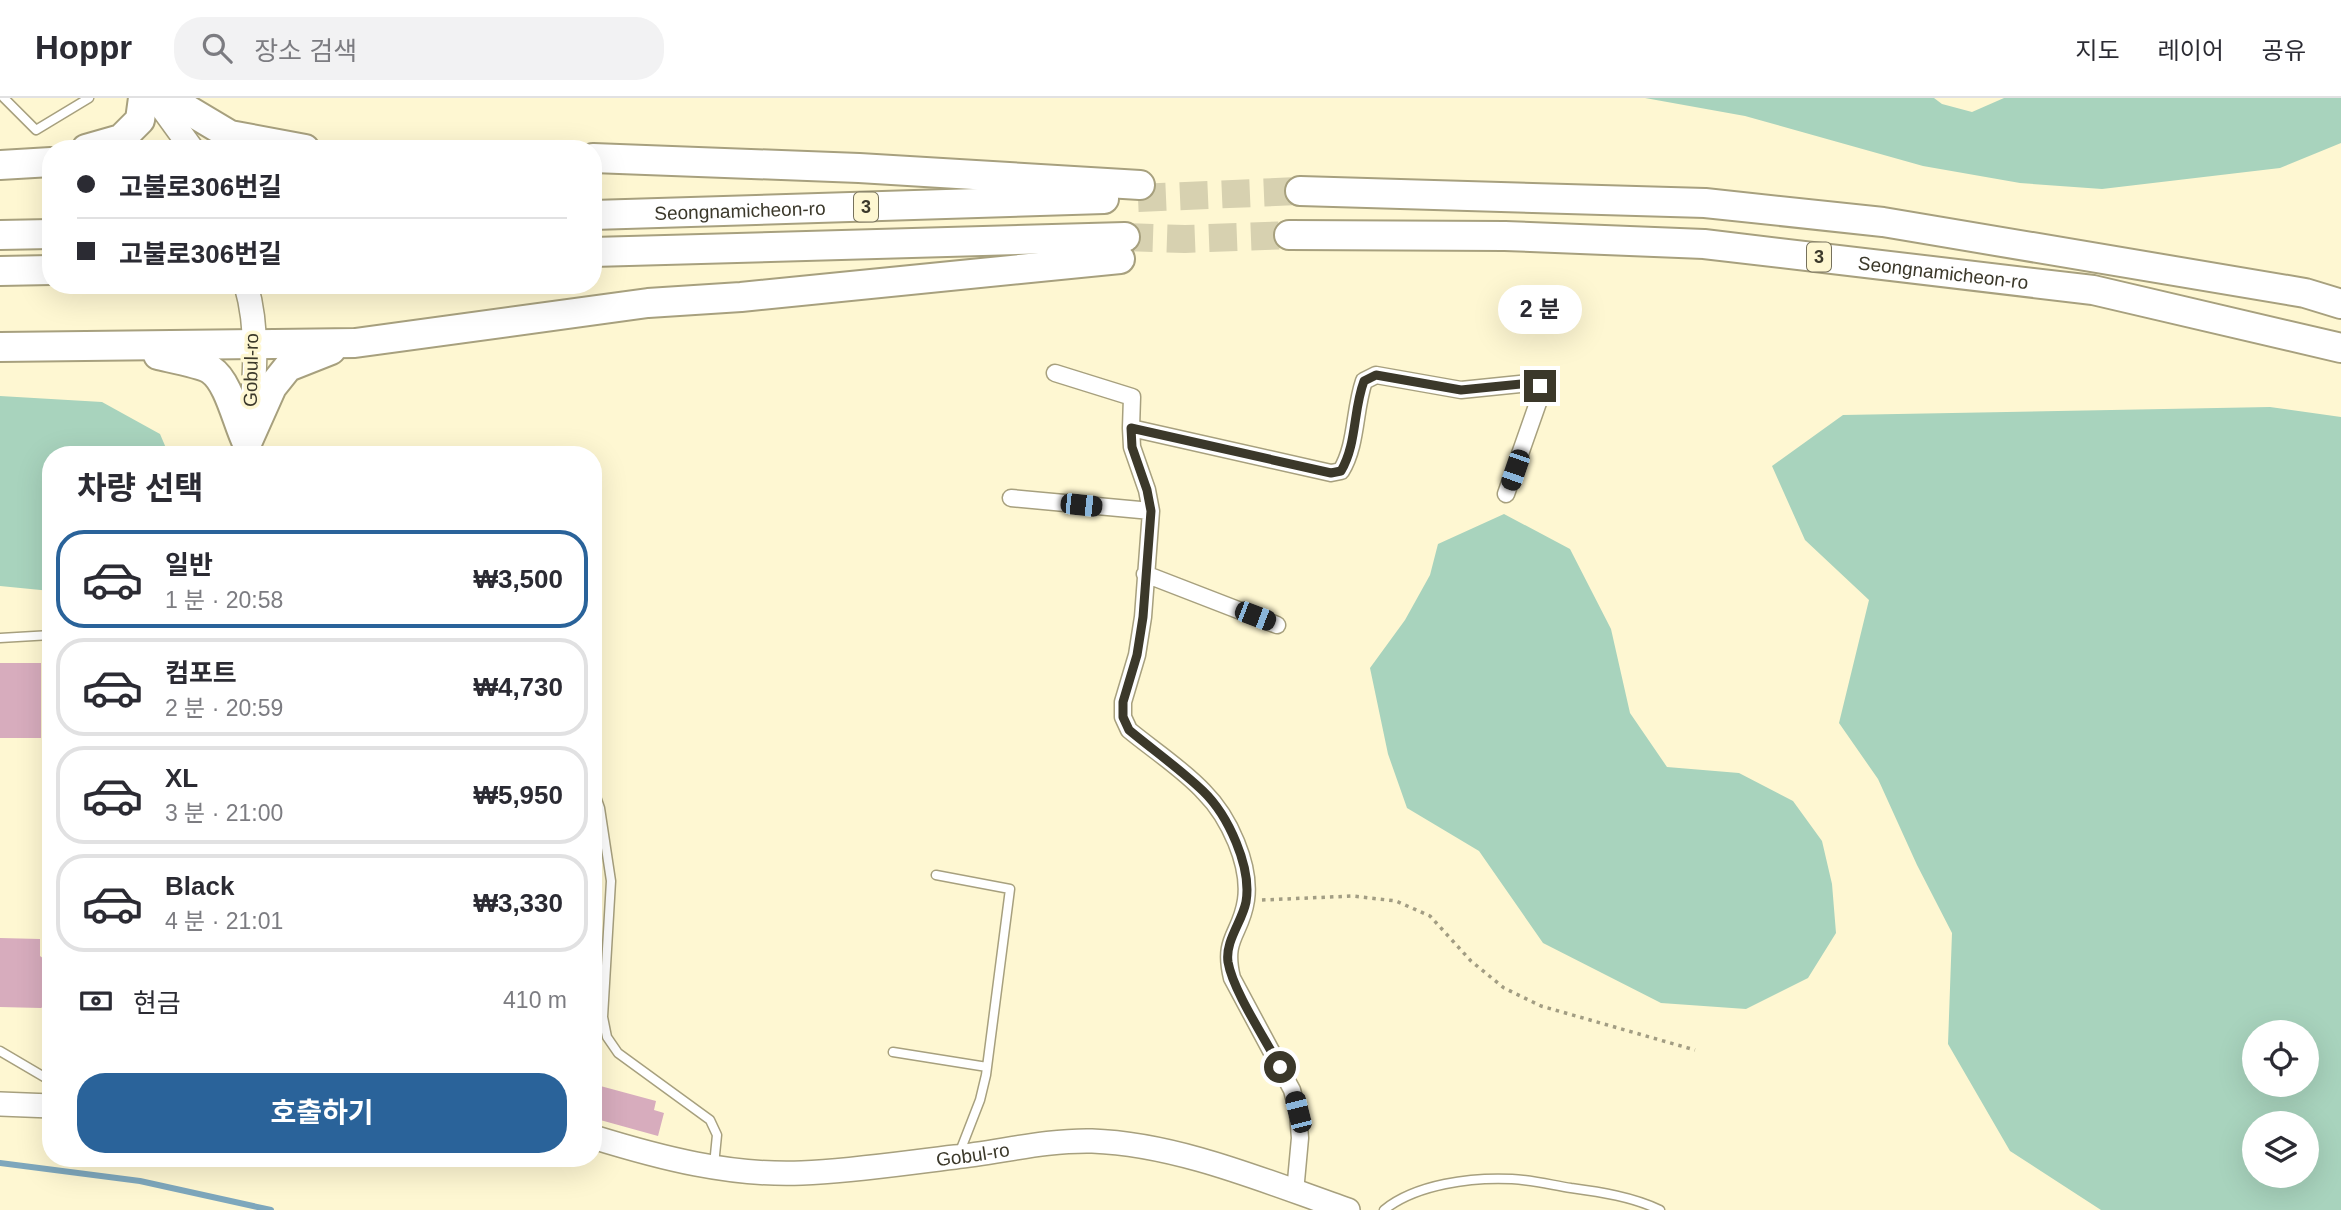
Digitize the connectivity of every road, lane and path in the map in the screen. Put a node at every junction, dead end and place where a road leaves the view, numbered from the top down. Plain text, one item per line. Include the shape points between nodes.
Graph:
1 (4, 98) edge
2 (89, 98) edge
3 (143, 98) edge
4 (155, 98) edge
5 (168, 98) edge
6 (118, 140) edge
7 (185, 140) edge
8 (257, 140) edge
9 (602, 158) edge
10 (42, 159) edge
11 (42, 162) edge
12 (10, 164) edge
13 (1300, 191) tunnel mouth
14 (602, 215) edge
15 (42, 234) edge
16 (0, 235) edge
17 (1289, 235) tunnel mouth
18 (602, 252) edge
19 (42, 270) edge
20 (0, 271) edge
21 (247, 294) edge
22 (2341, 302) edge
23 (355, 343) junction
24 (254, 344) junction
25 (125, 346) junction
26 (0, 347) edge
27 (2341, 348) edge
28 (1055, 373) dead end
29 (1131, 428) junction
30 (246, 446) edge
31 (247, 446) edge
32 (248, 446) edge
33 (1506, 494) dead end
34 (1011, 498) dead end
35 (1151, 511) junction
36 (1146, 574) junction
37 (1277, 625) dead end
38 (42, 636) edge
39 (0, 638) edge
40 (602, 821) edge
41 (936, 875) dead end
42 (1246, 901) junction
43 (1695, 1050) dead end
44 (0, 1051) edge
45 (893, 1052) dead end
46 (987, 1067) junction
47 (42, 1076) edge
48 (0, 1104) edge
49 (42, 1106) edge
50 (602, 1140) edge
51 (958, 1156) junction
52 (714, 1168) junction
53 (1295, 1192) junction
54 (1348, 1210) edge
55 (1384, 1210) edge
56 (1660, 1210) edge

1 - 2 lane via 36,130
3 - 6 highway via 141,120
4 - 7 street
5 - 8 highway via 230,135
9 - 14 highway, Seongnamicheon-ro / 3 via 859,168 1139,191
10 - 12 highway
11 - 12 highway
13 - 22 highway, Seongnamicheon-ro / 3 via 1719,204 1883,222
15 - 16 highway
17 - 27 highway, Seongnamicheon-ro / 3 via 1505,236 1704,244 2093,290
18 - 23 highway, Seongnamicheon-ro / 3 via 1123,248 754,295 648,303
19 - 20 highway
21 - 24 street, Gobul-ro
23 - 24 highway
23 - 32 highway via 288,367 272,387
24 - 25 highway
24 - 31 street, Gobul-ro
25 - 26 highway
25 - 30 highway via 211,369 226,388
28 - 29 street via 1132,397
29 - 33 street via 1331,473 1341,471 1348,459 1360,393 1364,381 1376,375 1461,390 1530,383 1540,386 1540,397
29 - 35 street
34 - 35 street
35 - 36 street
36 - 37 street
36 - 42 street via 1137,655 1123,717 1129,730 1205,792 1220,814 1241,853
38 - 39 lane
40 - 52 lane via 611,881 603,1017 607,1037 618,1053 710,1120 717,1135
41 - 46 lane via 1010,889
42 - 43 path via 1353,896 1396,901 1430,916 1471,961 1504,988 1541,1006
42 - 53 street via 1228,960 1232,978 1292,1090 1300,1138
44 - 47 lane
45 - 46 lane
46 - 51 lane via 980,1100
48 - 49 street
50 - 52 street, Gobul-ro
51 - 52 street, Gobul-ro via 802,1173
51 - 53 street, Gobul-ro via 1054,1142 1133,1145 1171,1152
53 - 54 street, Gobul-ro
55 - 56 lane via 1429,1188 1512,1179 1591,1191

